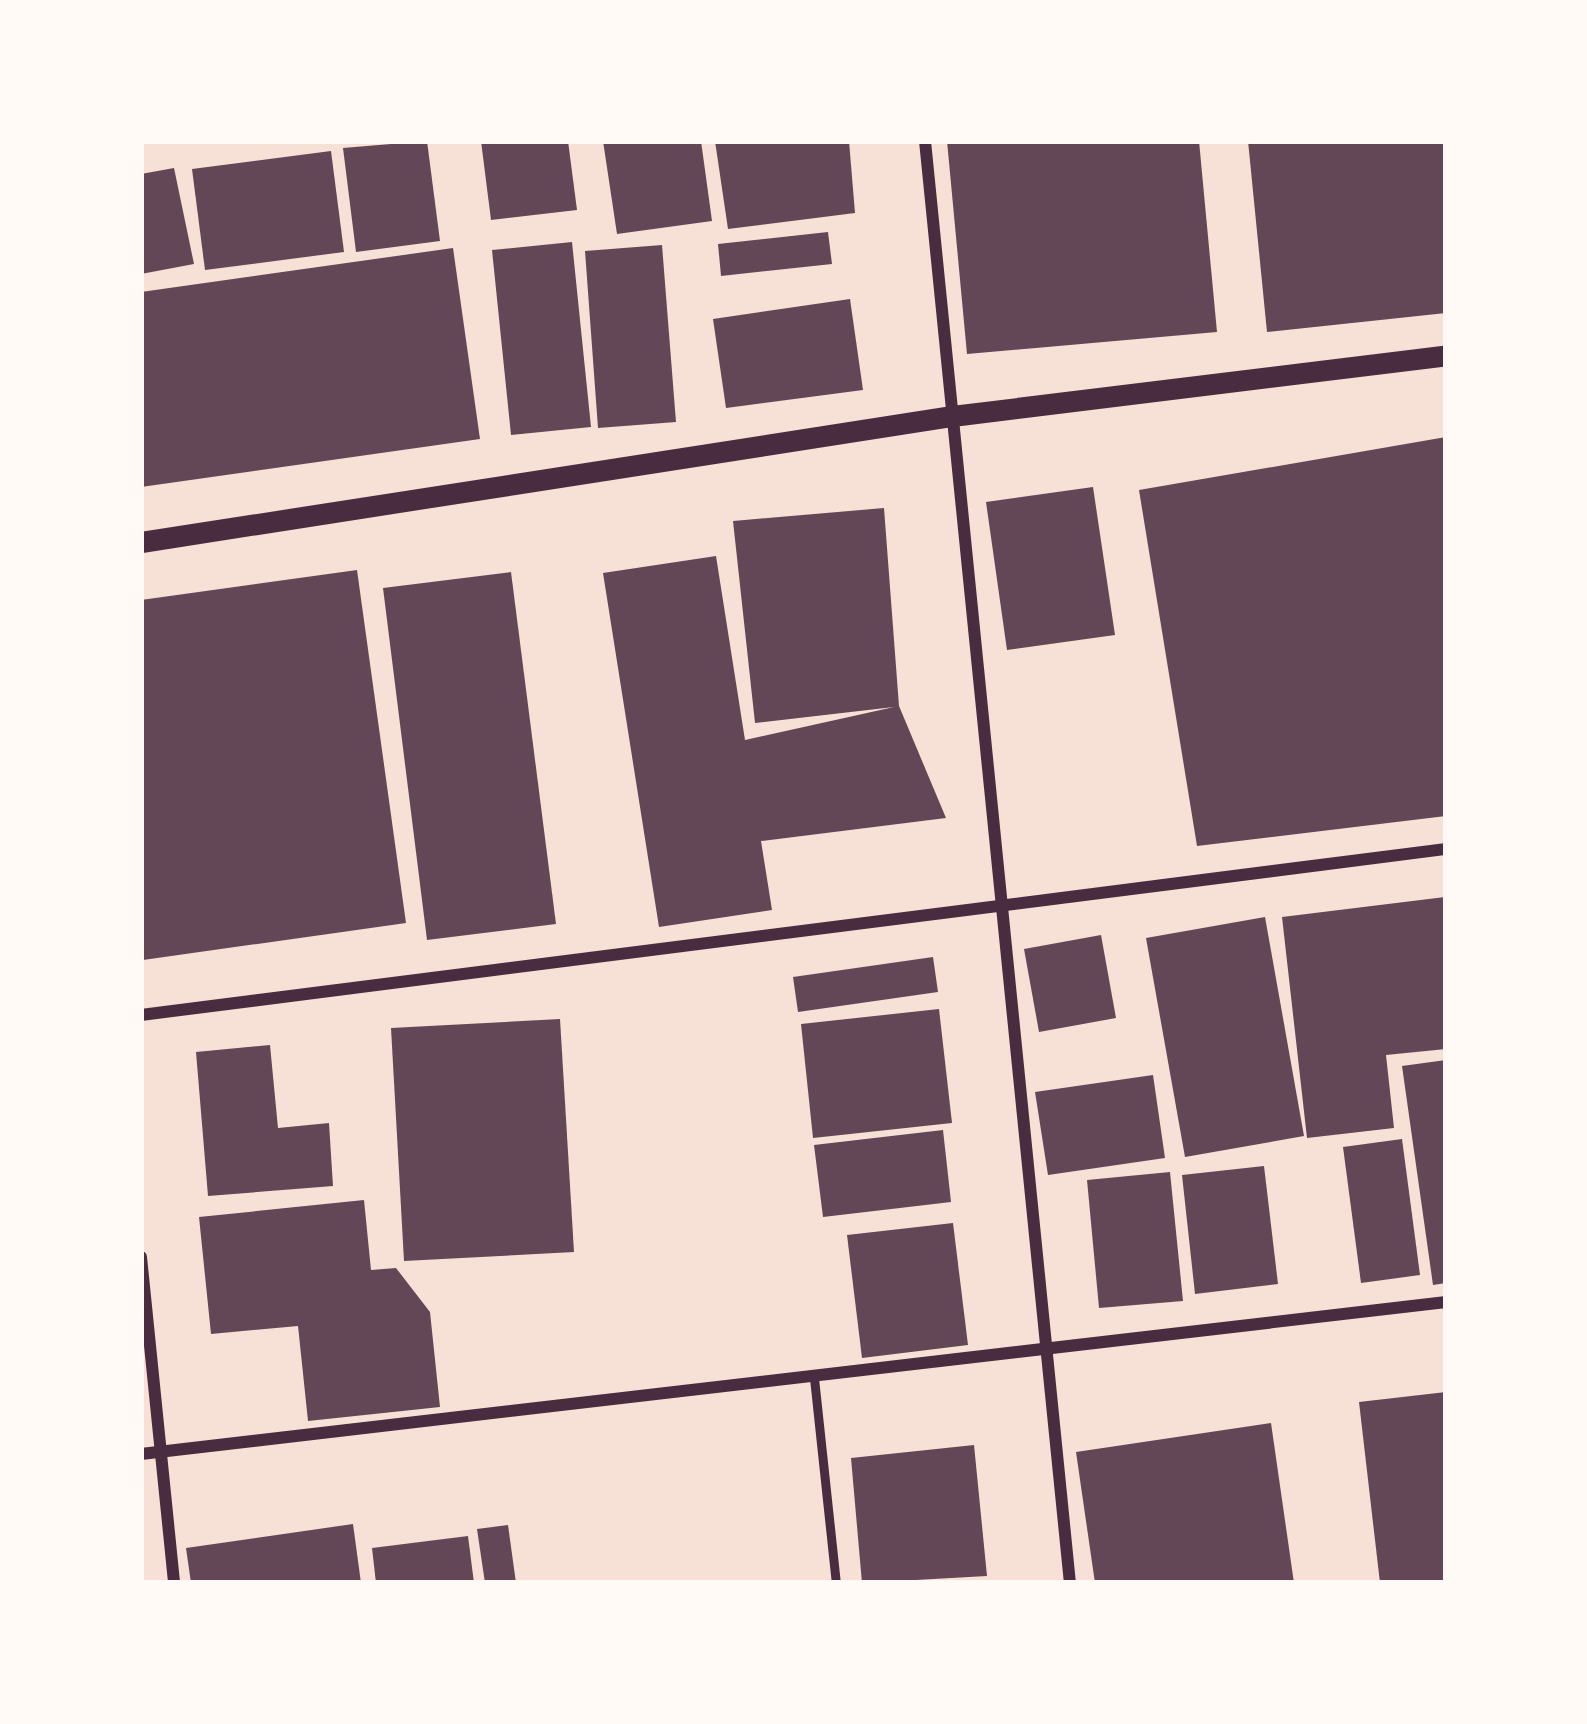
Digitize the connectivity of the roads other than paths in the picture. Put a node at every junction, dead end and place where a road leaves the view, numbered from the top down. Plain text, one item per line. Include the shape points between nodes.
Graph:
1 (926, 141) edge
2 (1446, 356) edge
3 (952, 416) junction
4 (141, 542) edge
5 (1446, 849) edge
6 (999, 905) junction
7 (141, 1016) edge
8 (141, 1257) edge
9 (1446, 1302) edge
10 (1048, 1354) junction
11 (814, 1378) junction
12 (164, 1451) junction
13 (141, 1454) edge
14 (174, 1583) edge
15 (836, 1583) edge
16 (1070, 1583) edge

1 - 3 street
2 - 3 street
3 - 4 street
3 - 6 street
5 - 6 street
6 - 7 street
6 - 10 street
8 - 12 street
9 - 10 street
10 - 11 street
10 - 16 street
11 - 12 street
11 - 15 lane
12 - 13 street
12 - 14 street

